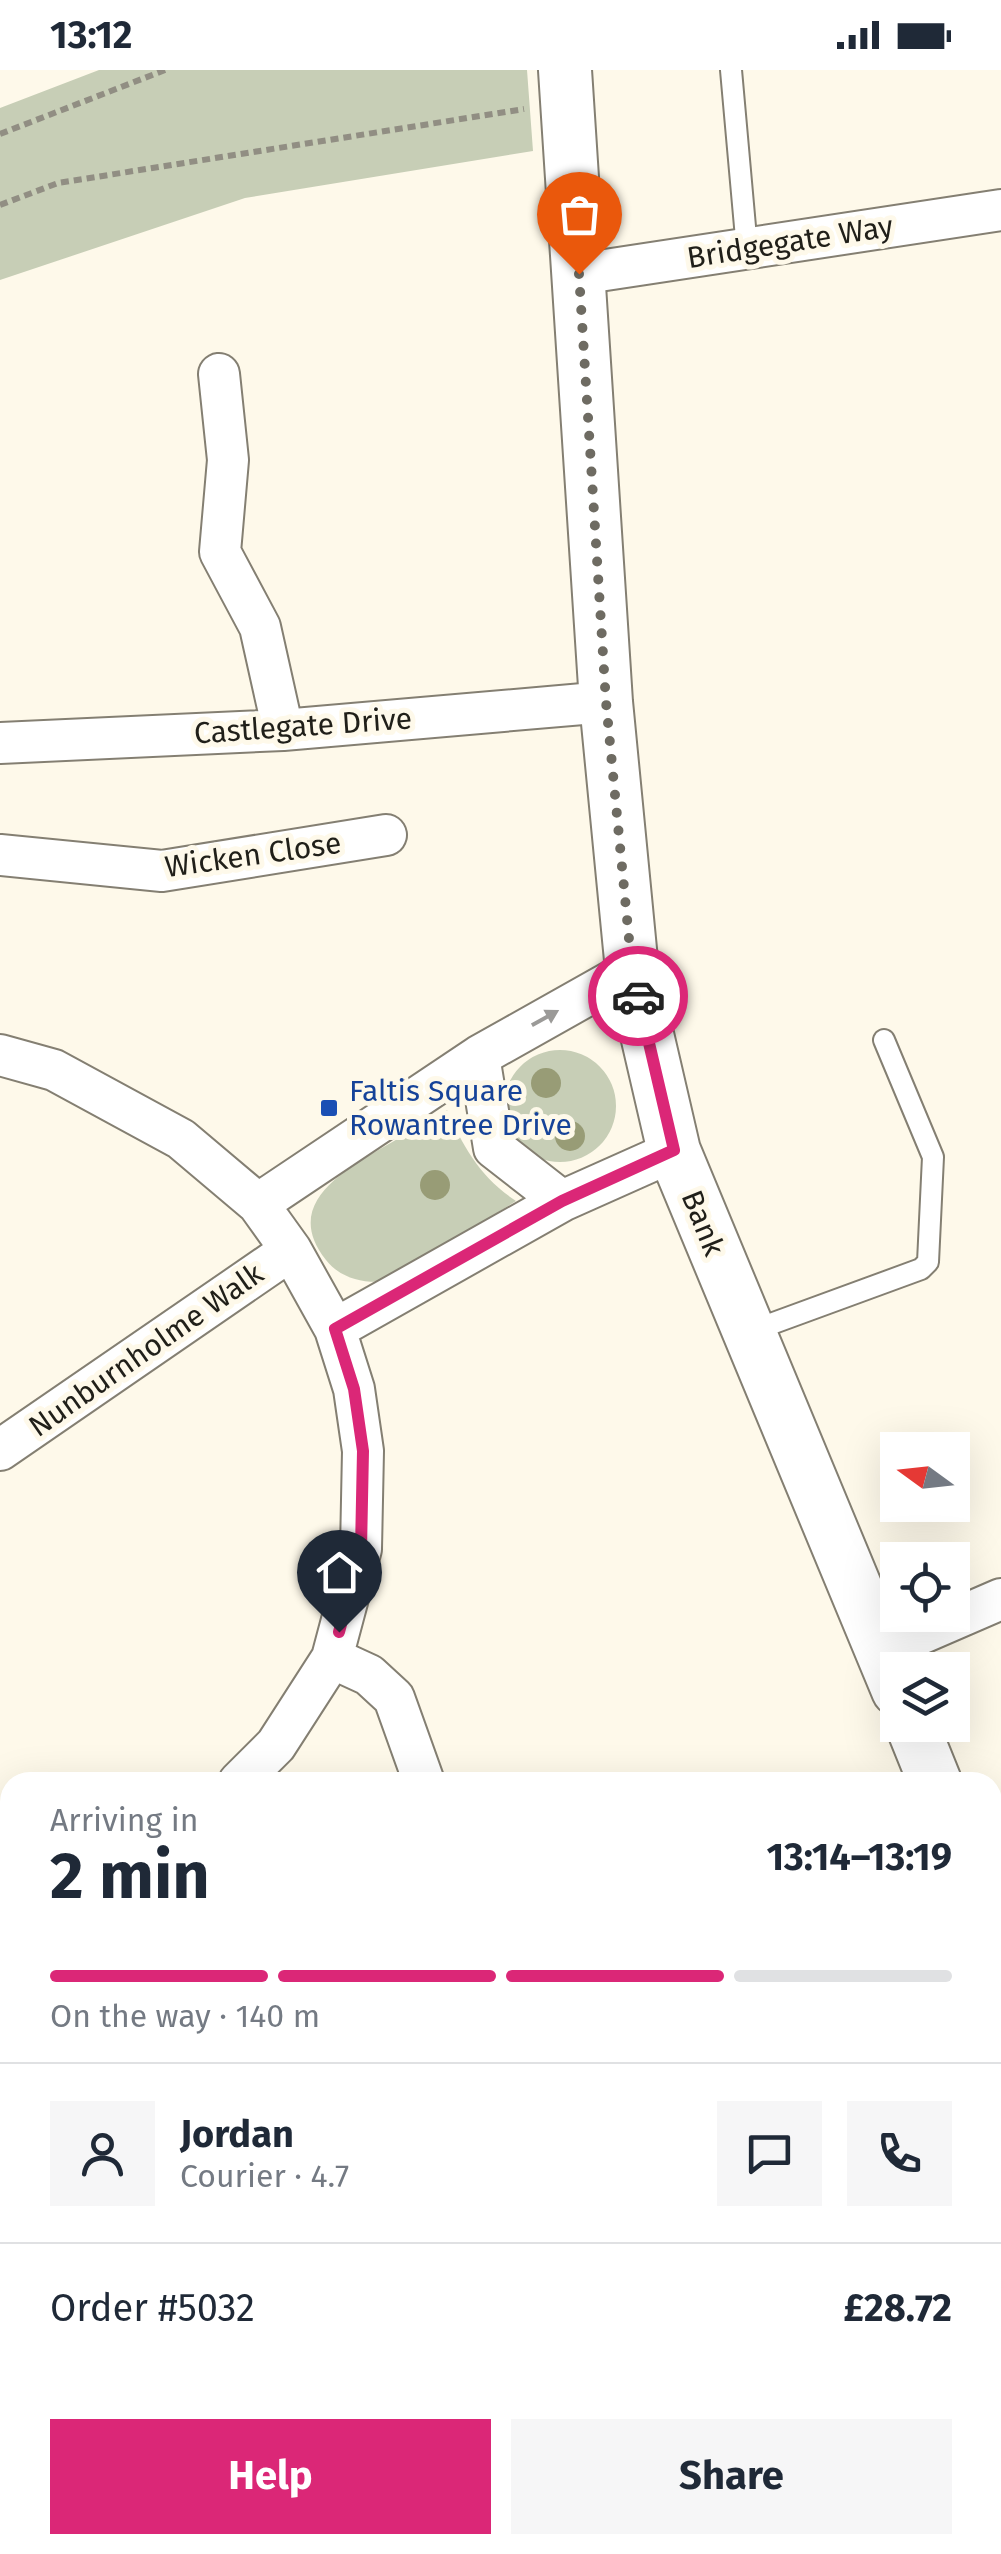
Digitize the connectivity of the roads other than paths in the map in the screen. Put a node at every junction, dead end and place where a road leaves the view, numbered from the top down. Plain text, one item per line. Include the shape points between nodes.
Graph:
1 (730, 70) edge
2 (567, 86) edge
3 (1001, 210) edge
4 (748, 248) junction
5 (579, 274) junction
6 (219, 374) dead end
7 (606, 702) junction
8 (284, 730) junction
9 (0, 744) edge
10 (386, 835) dead end
11 (0, 855) edge
12 (632, 970) junction
13 (884, 1040) dead end
14 (0, 1055) edge
15 (479, 1056) junction
16 (674, 1150) junction
17 (562, 1201) junction
18 (258, 1204) junction
19 (291, 1250) junction
20 (335, 1329) junction
21 (747, 1333) junction
22 (0, 1450) edge
23 (1001, 1599) edge
24 (882, 1652) edge
25 (918, 1652) edge
26 (332, 1658) junction
27 (919, 1742) edge
28 (249, 1772) edge
29 (420, 1772) edge
30 (931, 1772) edge

1 - 4 lane
2 - 5 street, Bank
3 - 4 street, Bridgegate Way
4 - 5 street, Bridgegate Way
5 - 7 street, Bank
6 - 8 street via 228,460 220,552 260,627
7 - 8 street, Castlegate Drive
7 - 12 street, Bank
8 - 9 street, Castlegate Drive
10 - 11 street, Wicken Close via 162,871
15 -> 12 street
12 - 16 street, Bank
13 - 21 lane via 934,1157 928,1262
14 - 18 street via 54,1070 181,1139
15 - 17 street via 494,1148
15 - 18 street
16 - 17 street
16 - 21 street, Bank
17 - 20 street
18 - 19 street
19 - 20 street
19 - 22 street, Nunburnholme Walk
20 - 26 street via 354,1389 363,1451 361,1549
21 - 24 street, Bank
23 - 25 street
26 - 28 street via 276,1745
26 - 29 street via 370,1675 394,1698
27 - 30 street

